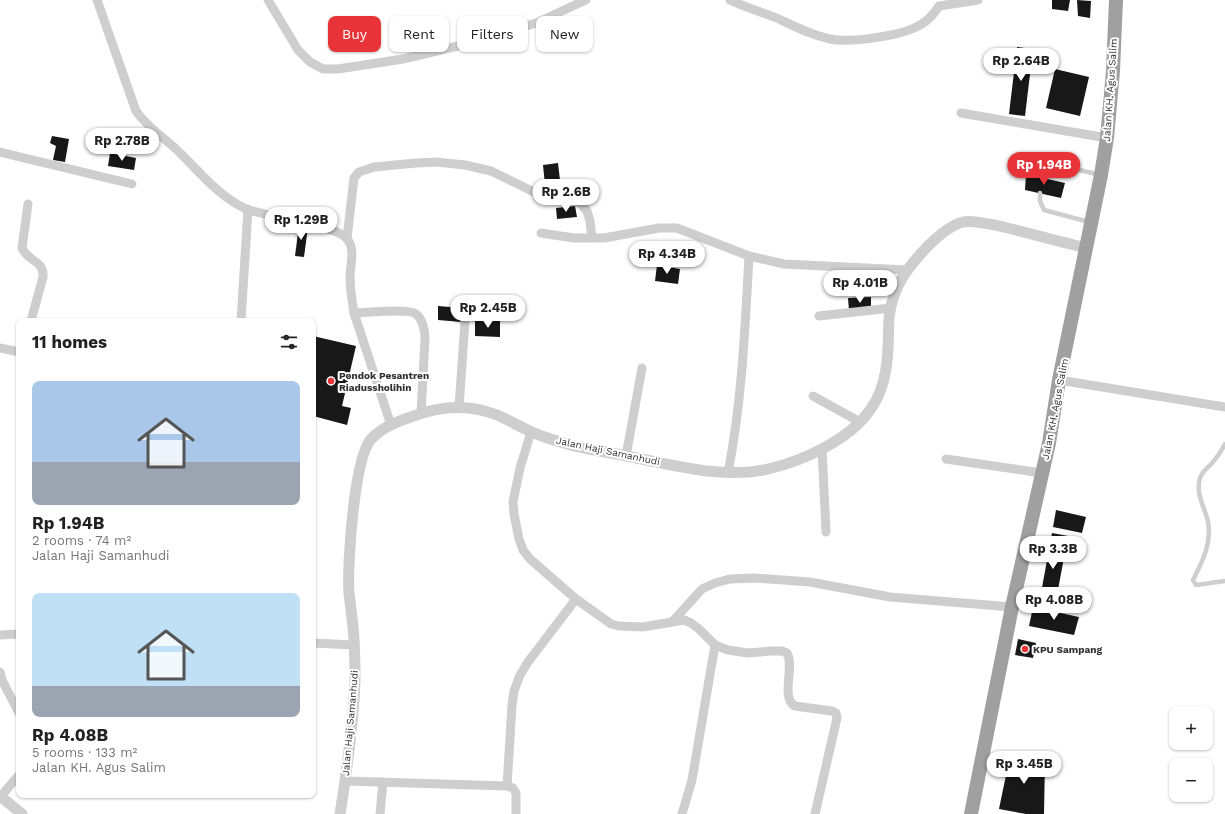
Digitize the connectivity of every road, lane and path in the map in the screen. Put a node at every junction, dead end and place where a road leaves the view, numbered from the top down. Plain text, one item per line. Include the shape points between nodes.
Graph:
1 (97, 0) edge
2 (268, 0) edge
3 (586, 0) edge
4 (730, 0) edge
5 (978, 0) edge
6 (1116, 0) edge
7 (939, 3) edge
8 (961, 113) dead end
9 (1107, 138) junction
10 (0, 152) edge
11 (1101, 175) junction
12 (1043, 178) dead end
13 (132, 184) dead end
14 (1040, 193) dead end
15 (28, 204) dead end
16 (248, 209) junction
17 (1093, 223) junction
18 (541, 233) dead end
19 (347, 238) junction
20 (592, 238) junction
21 (1087, 248) junction
22 (749, 256) junction
23 (907, 270) junction
24 (466, 307) dead end
25 (891, 308) junction
26 (354, 313) junction
27 (819, 316) dead end
28 (32, 318) edge
29 (241, 318) edge
30 (0, 348) edge
31 (16, 351) edge
32 (642, 368) dead end
33 (1059, 380) junction
34 (813, 396) dead end
35 (459, 407) junction
36 (1225, 407) edge
37 (421, 413) junction
38 (860, 422) junction
39 (391, 425) junction
40 (531, 432) junction
41 (1225, 444) edge
42 (822, 448) junction
43 (626, 456) junction
44 (946, 459) dead end
45 (728, 473) junction
46 (1042, 474) junction
47 (826, 532) dead end
48 (1225, 581) edge
49 (576, 599) junction
50 (1012, 607) junction
51 (672, 621) junction
52 (16, 634) edge
53 (0, 635) edge
54 (316, 643) edge
55 (354, 645) junction
56 (715, 645) junction
57 (0, 672) edge
58 (16, 707) edge
59 (16, 778) edge
60 (345, 781) junction
61 (383, 782) junction
62 (507, 786) junction
63 (0, 796) edge
64 (22, 814) edge
65 (340, 814) edge
66 (380, 814) edge
67 (516, 814) edge
68 (682, 814) edge
69 (815, 814) edge
70 (971, 814) edge

1 - 16 street via 136,111 143,122 224,195
2 - 3 street via 298,50 310,62 323,68 338,69 402,59 475,42 536,23
4 - 7 street via 806,32 831,40 853,41 895,34 919,26 932,17
5 - 7 street
6 - 9 highway, Jalan KH. Agus Salim
8 - 9 street
9 - 11 highway, Jalan KH. Agus Salim
10 - 13 street
11 - 12 lane via 1051,163 1046,165
11 - 17 highway, Jalan KH. Agus Salim
14 - 17 lane via 1044,210
15 - 28 street via 22,248 43,270
16 - 19 street via 327,229
16 - 29 street
17 - 21 highway, Jalan KH. Agus Salim
18 - 20 street
19 - 20 street via 354,178 358,172 396,164 436,162 465,165 491,172 546,198 576,201 587,211
19 - 26 street via 352,247 350,277
20 - 22 street via 677,228
21 - 23 street, Jalan Haji Samanhudi via 966,221 934,240
21 - 33 highway, Jalan KH. Agus Salim
22 - 23 street via 784,264
22 - 45 street via 740,396
23 - 25 street, Jalan Haji Samanhudi via 894,292
24 - 35 street
25 - 27 street
25 - 38 street, Jalan Haji Samanhudi via 886,368 880,392 872,408
26 - 37 street via 400,311 417,314 425,340
26 - 39 street
30 - 31 street
32 - 43 street
33 - 36 street
33 - 46 highway, Jalan KH. Agus Salim
34 - 38 street
35 - 37 street, Jalan Haji Samanhudi
35 - 40 street, Jalan Haji Samanhudi via 499,416
37 - 39 street, Jalan Haji Samanhudi
38 - 42 street, Jalan Haji Samanhudi
39 - 55 street, Jalan Haji Samanhudi via 370,440 358,478 349,565
40 - 43 street, Jalan Haji Samanhudi via 574,446
40 - 49 street via 513,502 519,539 530,559
41 - 48 lane via 1200,476 1198,486 1209,535 1207,550 1193,580 1196,585
42 - 45 street, Jalan Haji Samanhudi via 785,464 756,472
42 - 47 street
43 - 45 street, Jalan Haji Samanhudi via 691,469
44 - 46 street
46 - 50 highway, Jalan KH. Agus Salim
49 - 51 street via 604,620 619,626 643,626
49 - 62 street via 528,662 514,690
50 - 51 street via 890,597 810,582 754,578 730,579 702,589
50 - 70 highway, Jalan KH. Agus Salim
51 - 56 street via 684,620 691,623
52 - 53 street
54 - 55 street
55 - 60 street, Jalan Haji Samanhudi via 354,698
56 - 68 street via 692,780
56 - 69 street via 739,652 787,653 790,662 788,698 791,704 829,710 836,714 837,721
57 - 58 street
59 - 63 street
60 - 61 street
60 - 65 street, Jalan Haji Samanhudi
61 - 62 street
61 - 66 street
62 - 67 street via 515,791
63 - 64 street

